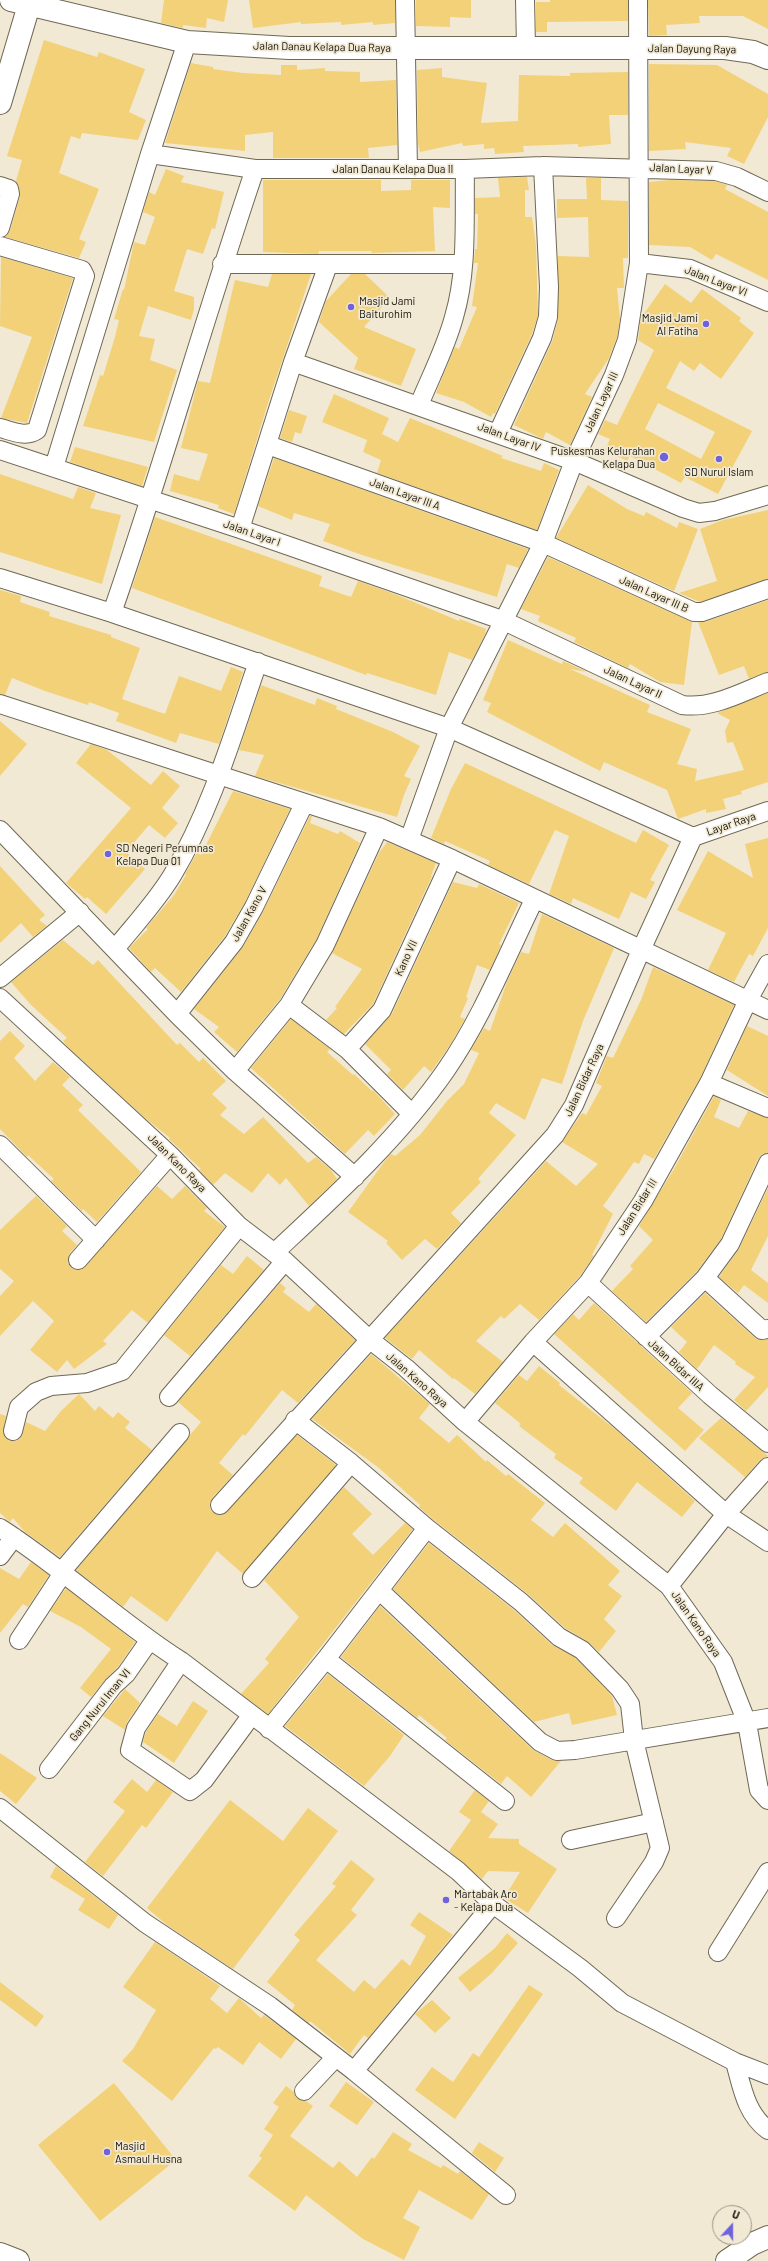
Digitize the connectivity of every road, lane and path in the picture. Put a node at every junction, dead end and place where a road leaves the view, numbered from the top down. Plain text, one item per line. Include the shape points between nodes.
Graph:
1 (405, 0) edge
2 (525, 0) edge
3 (638, 0) edge
4 (20, 3) edge
5 (187, 42) junction
6 (526, 47) junction
7 (638, 48) junction
8 (406, 49) junction
9 (768, 58) edge
10 (0, 103) edge
11 (150, 154) junction
12 (543, 166) junction
13 (637, 167) junction
14 (255, 169) junction
15 (408, 169) junction
16 (465, 169) junction
17 (0, 186) edge
18 (768, 192) edge
19 (0, 228) edge
20 (0, 246) edge
21 (639, 263) junction
22 (222, 264) junction
23 (464, 264) junction
24 (328, 265) junction
25 (768, 302) edge
26 (293, 362) junction
27 (419, 405) junction
28 (0, 428) edge
29 (498, 433) junction
30 (268, 445) junction
31 (0, 450) edge
32 (574, 461) junction
33 (54, 467) junction
34 (768, 495) edge
35 (151, 499) junction
36 (240, 529) junction
37 (543, 543) junction
38 (0, 578) edge
39 (768, 588) edge
40 (112, 613) junction
41 (502, 620) junction
42 (258, 662) junction
43 (768, 682) edge
44 (0, 704) edge
45 (449, 728) junction
46 (220, 776) junction
47 (304, 804) junction
48 (768, 811) edge
49 (379, 827) junction
50 (0, 830) edge
51 (693, 837) junction
52 (409, 840) junction
53 (452, 859) junction
54 (534, 900) junction
55 (80, 912) junction
56 (115, 949) junction
57 (641, 950) junction
58 (768, 964) edge
59 (0, 978) edge
60 (0, 998) edge
61 (748, 1000) junction
62 (289, 1005) junction
63 (768, 1010) edge
64 (177, 1014) junction
65 (347, 1050) junction
66 (235, 1071) junction
67 (709, 1082) junction
68 (768, 1108) edge
69 (411, 1113) junction
70 (0, 1145) edge
71 (170, 1155) junction
72 (768, 1163) edge
73 (355, 1177) junction
74 (239, 1226) junction
75 (96, 1240) junction
76 (279, 1257) junction
77 (78, 1260) dead end
78 (705, 1278) junction
79 (588, 1283) junction
80 (768, 1329) edge
81 (646, 1337) junction
82 (369, 1339) junction
83 (533, 1342) junction
84 (169, 1397) dead end
85 (295, 1420) junction
86 (465, 1422) junction
87 (13, 1431) dead end
88 (180, 1433) dead end
89 (768, 1444) edge
90 (351, 1463) junction
91 (768, 1467) edge
92 (220, 1505) dead end
93 (726, 1514) junction
94 (427, 1528) junction
95 (7, 1533) edge
96 (768, 1542) edge
97 (0, 1556) edge
98 (62, 1573) junction
99 (252, 1578) dead end
100 (669, 1586) junction
101 (379, 1590) junction
102 (19, 1640) dead end
103 (149, 1641) junction
104 (326, 1659) junction
105 (181, 1661) junction
106 (251, 1716) junction
107 (768, 1718) edge
108 (746, 1723) junction
109 (269, 1729) junction
110 (634, 1740) junction
111 (49, 1769) dead end
112 (768, 1800) edge
113 (505, 1801) dead end
114 (0, 1808) edge
115 (654, 1822) junction
116 (571, 1840) dead end
117 (768, 1872) edge
118 (493, 1904) junction
119 (616, 1918) dead end
120 (718, 1952) dead end
121 (336, 2057) junction
122 (735, 2062) junction
123 (354, 2071) junction
124 (768, 2075) edge
125 (304, 2091) dead end
126 (768, 2130) edge
127 (506, 2195) dead end
128 (768, 2237) edge
129 (768, 2253) edge
130 (0, 2254) edge
131 (18, 2261) edge
132 (727, 2261) edge
133 (752, 2261) edge

1 - 8 street
2 - 6 street
3 - 7 street, Jalan Layar III
4 - 5 street, Jalan Danau Kelapa Dua Raya
4 - 10 street
5 - 8 street, Jalan Danau Kelapa Dua Raya via 289,48
5 - 11 street
6 - 7 street, Jalan Danau Kelapa Dua Raya
6 - 8 street, Jalan Danau Kelapa Dua Raya
7 - 9 street, Jalan Dayung Raya via 725,48 753,52
7 - 13 street, Jalan Layar III
8 - 15 street
11 - 14 street, Jalan Danau Kelapa Dua II
11 - 33 street
12 - 13 street, Jalan Danau Kelapa Dua II
12 - 16 street, Jalan Danau Kelapa Dua II
12 - 29 street via 548,317 542,338
13 - 18 street, Jalan Layar V via 716,171 737,177
13 - 21 street, Jalan Layar III
14 - 15 street, Jalan Danau Kelapa Dua II
14 - 22 street
15 - 16 street, Jalan Danau Kelapa Dua II
16 - 23 street
17 - 19 street via 9,189 10,194
20 - 28 street via 82,270 85,276 37,430 21,434
21 - 25 street, Jalan Layar VI via 690,269
21 - 32 street, Jalan Layar III via 627,340 614,375
22 - 24 street
22 - 35 street
23 - 24 street
23 - 27 street via 454,318
24 - 26 street
26 - 27 street, Jalan Layar IV
26 - 30 street
27 - 29 street, Jalan Layar IV
29 - 32 street, Jalan Layar IV
30 - 36 street
30 - 37 street, Jalan Layar III A
31 - 33 street, Jalan Layar I
32 - 34 street, Jalan Layar IV via 700,513
32 - 37 street, Jalan Layar III
33 - 35 street, Jalan Layar I
35 - 36 street, Jalan Layar I
35 - 40 street
36 - 41 street, Jalan Layar I
37 - 39 street, Jalan Layar III B via 694,612 702,612
37 - 41 street, Jalan Layar III
38 - 40 street
40 - 42 street
41 - 43 street, Jalan Layar II via 682,705 695,707 711,704
41 - 45 street, Jalan Layar III
42 - 45 street
42 - 46 street
44 - 46 street
45 - 51 street
45 - 52 street, Jalan Layar III
46 - 47 street
46 - 56 street via 173,874
47 - 49 street
47 - 64 street, Jalan Kano V via 254,907 234,942
48 - 51 street, Layar Raya
49 - 52 street
49 - 62 street via 325,945
50 - 55 street
51 - 57 street, Jalan Bidar Raya
52 - 53 street
53 - 54 street
53 - 65 street, Kano VII via 382,1010
54 - 57 street
54 - 69 street via 470,1030 446,1070
55 - 56 street
55 - 59 street
56 - 64 street
57 - 61 street
57 - 82 street, Jalan Bidar Raya via 566,1120
58 - 61 street, Jalan Bidar III
60 - 71 street, Jalan Kano Raya
61 - 63 street
61 - 67 street, Jalan Bidar III
62 - 65 street
62 - 66 street
64 - 66 street
65 - 69 street
66 - 73 street
67 - 68 street
67 - 79 street, Jalan Bidar III via 643,1201
69 - 73 street
70 - 75 street
71 - 74 street, Jalan Kano Raya
71 - 75 street
72 - 78 street via 730,1244
73 - 76 street
74 - 76 street, Jalan Kano Raya
74 - 87 street via 122,1371 86,1383 51,1386 36,1392 19,1407
75 - 77 street
76 - 82 street, Jalan Kano Raya
76 - 84 street
78 - 80 street via 762,1330
78 - 81 street
79 - 81 street, Jalan Bidar IIIA
79 - 83 street, Jalan Bidar III
81 - 89 street, Jalan Bidar IIIA
82 - 85 street, Jalan Bidar Raya
82 - 86 street, Jalan Kano Raya via 406,1368
83 - 86 street, Jalan Bidar III
83 - 93 street
85 - 90 street
85 - 92 street, Jalan Bidar Raya
86 - 100 street, Jalan Kano Raya
88 - 98 street
90 - 94 street
90 - 99 street
91 - 93 street
93 - 96 street
93 - 100 street
94 - 101 street
94 - 110 street via 521,1602 559,1637 582,1650 598,1665 630,1704
95 - 97 street
95 - 98 street
98 - 102 street
98 - 103 street
100 - 108 street, Jalan Kano Raya via 723,1662
101 - 104 street
101 - 110 street via 540,1742 557,1751
103 - 105 street
103 - 111 street, Gang Nurul Iman VI via 126,1674 113,1686
104 - 109 street
104 - 113 street
105 - 106 street
105 - 106 street via 136,1728 130,1750 190,1791 204,1780
106 - 109 street
107 - 108 street
108 - 110 street
108 - 112 street, Jalan Kano Raya via 759,1790
109 - 118 street via 458,1871
110 - 115 street
114 - 121 street via 145,1923 270,2006
115 - 116 street
115 - 119 street via 660,1848 658,1854
117 - 120 street
118 - 122 street via 580,1968 622,2003
118 - 123 street
121 - 123 street
121 - 125 street
122 - 124 street
122 - 126 street via 749,2110
123 - 127 street
128 - 132 street via 752,2244
129 - 133 street
130 - 131 street

